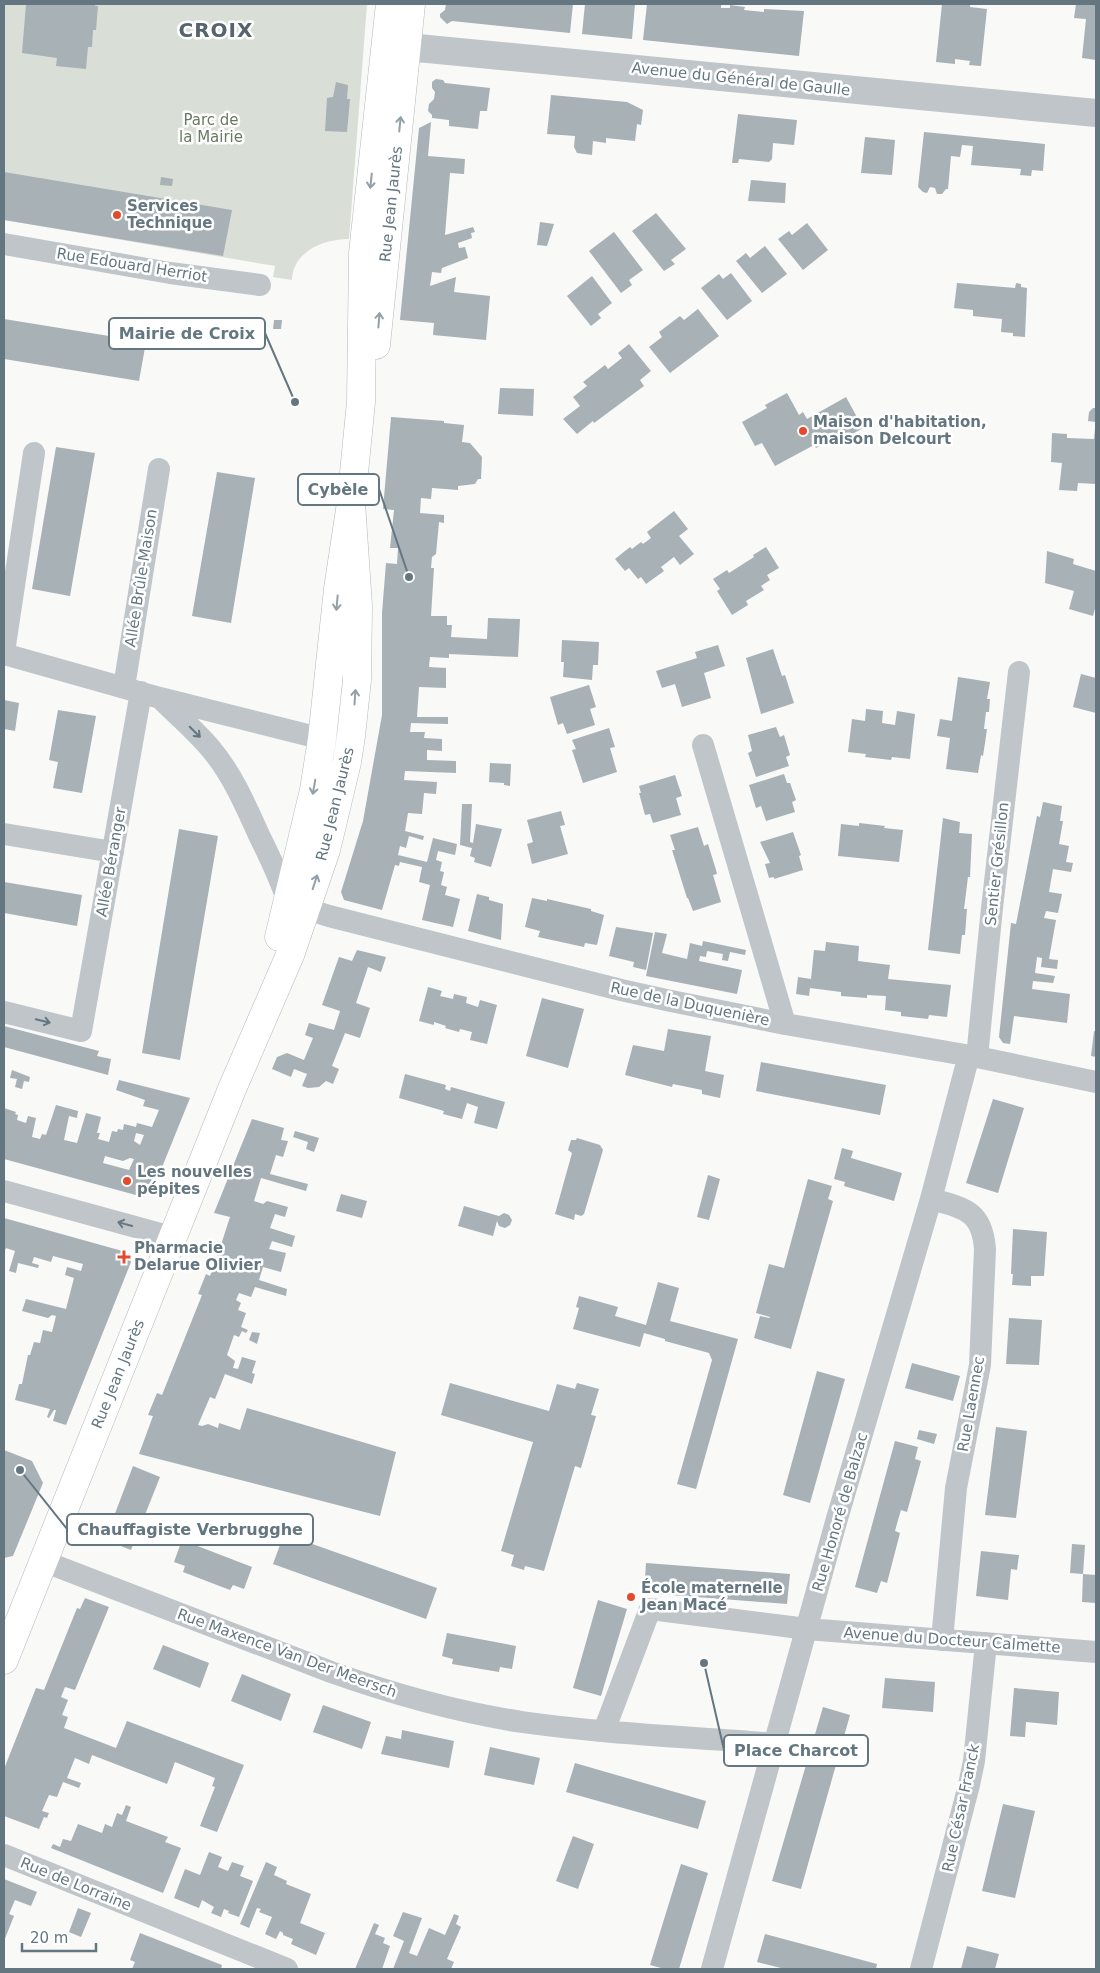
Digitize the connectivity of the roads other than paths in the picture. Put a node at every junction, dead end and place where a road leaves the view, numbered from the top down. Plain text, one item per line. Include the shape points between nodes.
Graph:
1 (390, 4) edge
2 (411, 4) edge
3 (397, 46) junction
4 (1096, 113) edge
5 (4, 244) edge
6 (260, 285) dead end
7 (34, 453) dead end
8 (159, 469) dead end
9 (350, 503) junction
10 (4, 653) edge
11 (1018, 672) dead end
12 (141, 692) junction
13 (322, 739) junction
14 (703, 745) dead end
15 (350, 746) junction
16 (4, 834) edge
17 (113, 852) junction
18 (297, 906) junction
19 (4, 1012) edge
20 (785, 1024) junction
21 (973, 1056) junction
22 (1096, 1082) edge
23 (4, 1191) edge
24 (931, 1199) junction
25 (172, 1238) junction
26 (43, 1562) junction
27 (808, 1629) junction
28 (942, 1640) junction
29 (986, 1643) junction
30 (1096, 1652) edge
31 (4, 1660) edge
32 (604, 1731) junction
33 (776, 1744) junction
34 (4, 1855) edge
35 (287, 1969) edge
36 (712, 1969) edge
37 (921, 1969) edge

1 - 3 main road, Rue Jean Jaurès
2 - 3 main road, Rue Jean Jaurès
3 - 4 street, Avenue du Général de Gaulle
3 - 9 main road, Rue Jean Jaurès via 378,333 361,402
5 - 6 street, Rue Edouard Herriot
7 - 10 street
8 - 12 street, Allée Brûle-Maison
9 -> 13 main road, Rue Jean Jaurès
15 -> 9 main road, Rue Jean Jaurès via 359,618
10 - 12 street
11 - 21 street, Sentier Grésillon
12 - 13 street
12 - 17 street, Allée Béranger
12 -> 18 street via 198,735 225,768 282,884
13 - 15 street
13 -> 18 main road, Rue Jean Jaurès
14 - 20 street
18 -> 15 main road, Rue Jean Jaurès via 333,823
16 - 17 street
19 -> 17 street, Allée Béranger via 81,1031
18 - 20 street, Rue de la Duquenière via 621,990
18 - 25 main road, Rue Jean Jaurès via 277,988
20 - 21 street, Rue de la Duquenière
21 - 22 street, Rue de la Duquenière
21 - 24 street, Rue Honoré de Balzac
25 -> 23 street
24 - 27 street, Rue Honoré de Balzac
24 - 28 street, Rue Laennec via 962,1207 974,1216 982,1230 985,1249 980,1365 956,1488
25 - 26 main road, Rue Jean Jaurès
26 - 31 main road, Rue Jean Jaurès
26 - 32 street, Rue Maxence Van Der Meersch via 380,1689 488,1716
27 - 28 street, Avenue du Docteur Calmette
27 - 32 street, Avenue du Docteur Calmette via 650,1609
27 - 33 street, Rue Honoré de Balzac
28 - 29 street, Avenue du Docteur Calmette
29 - 30 street, Avenue du Docteur Calmette
29 - 37 street, Rue César Franck via 974,1761
32 - 33 street, Rue Maxence Van Der Meersch
33 - 36 street, Rue Honoré de Balzac
34 - 35 street, Rue de Lorraine

